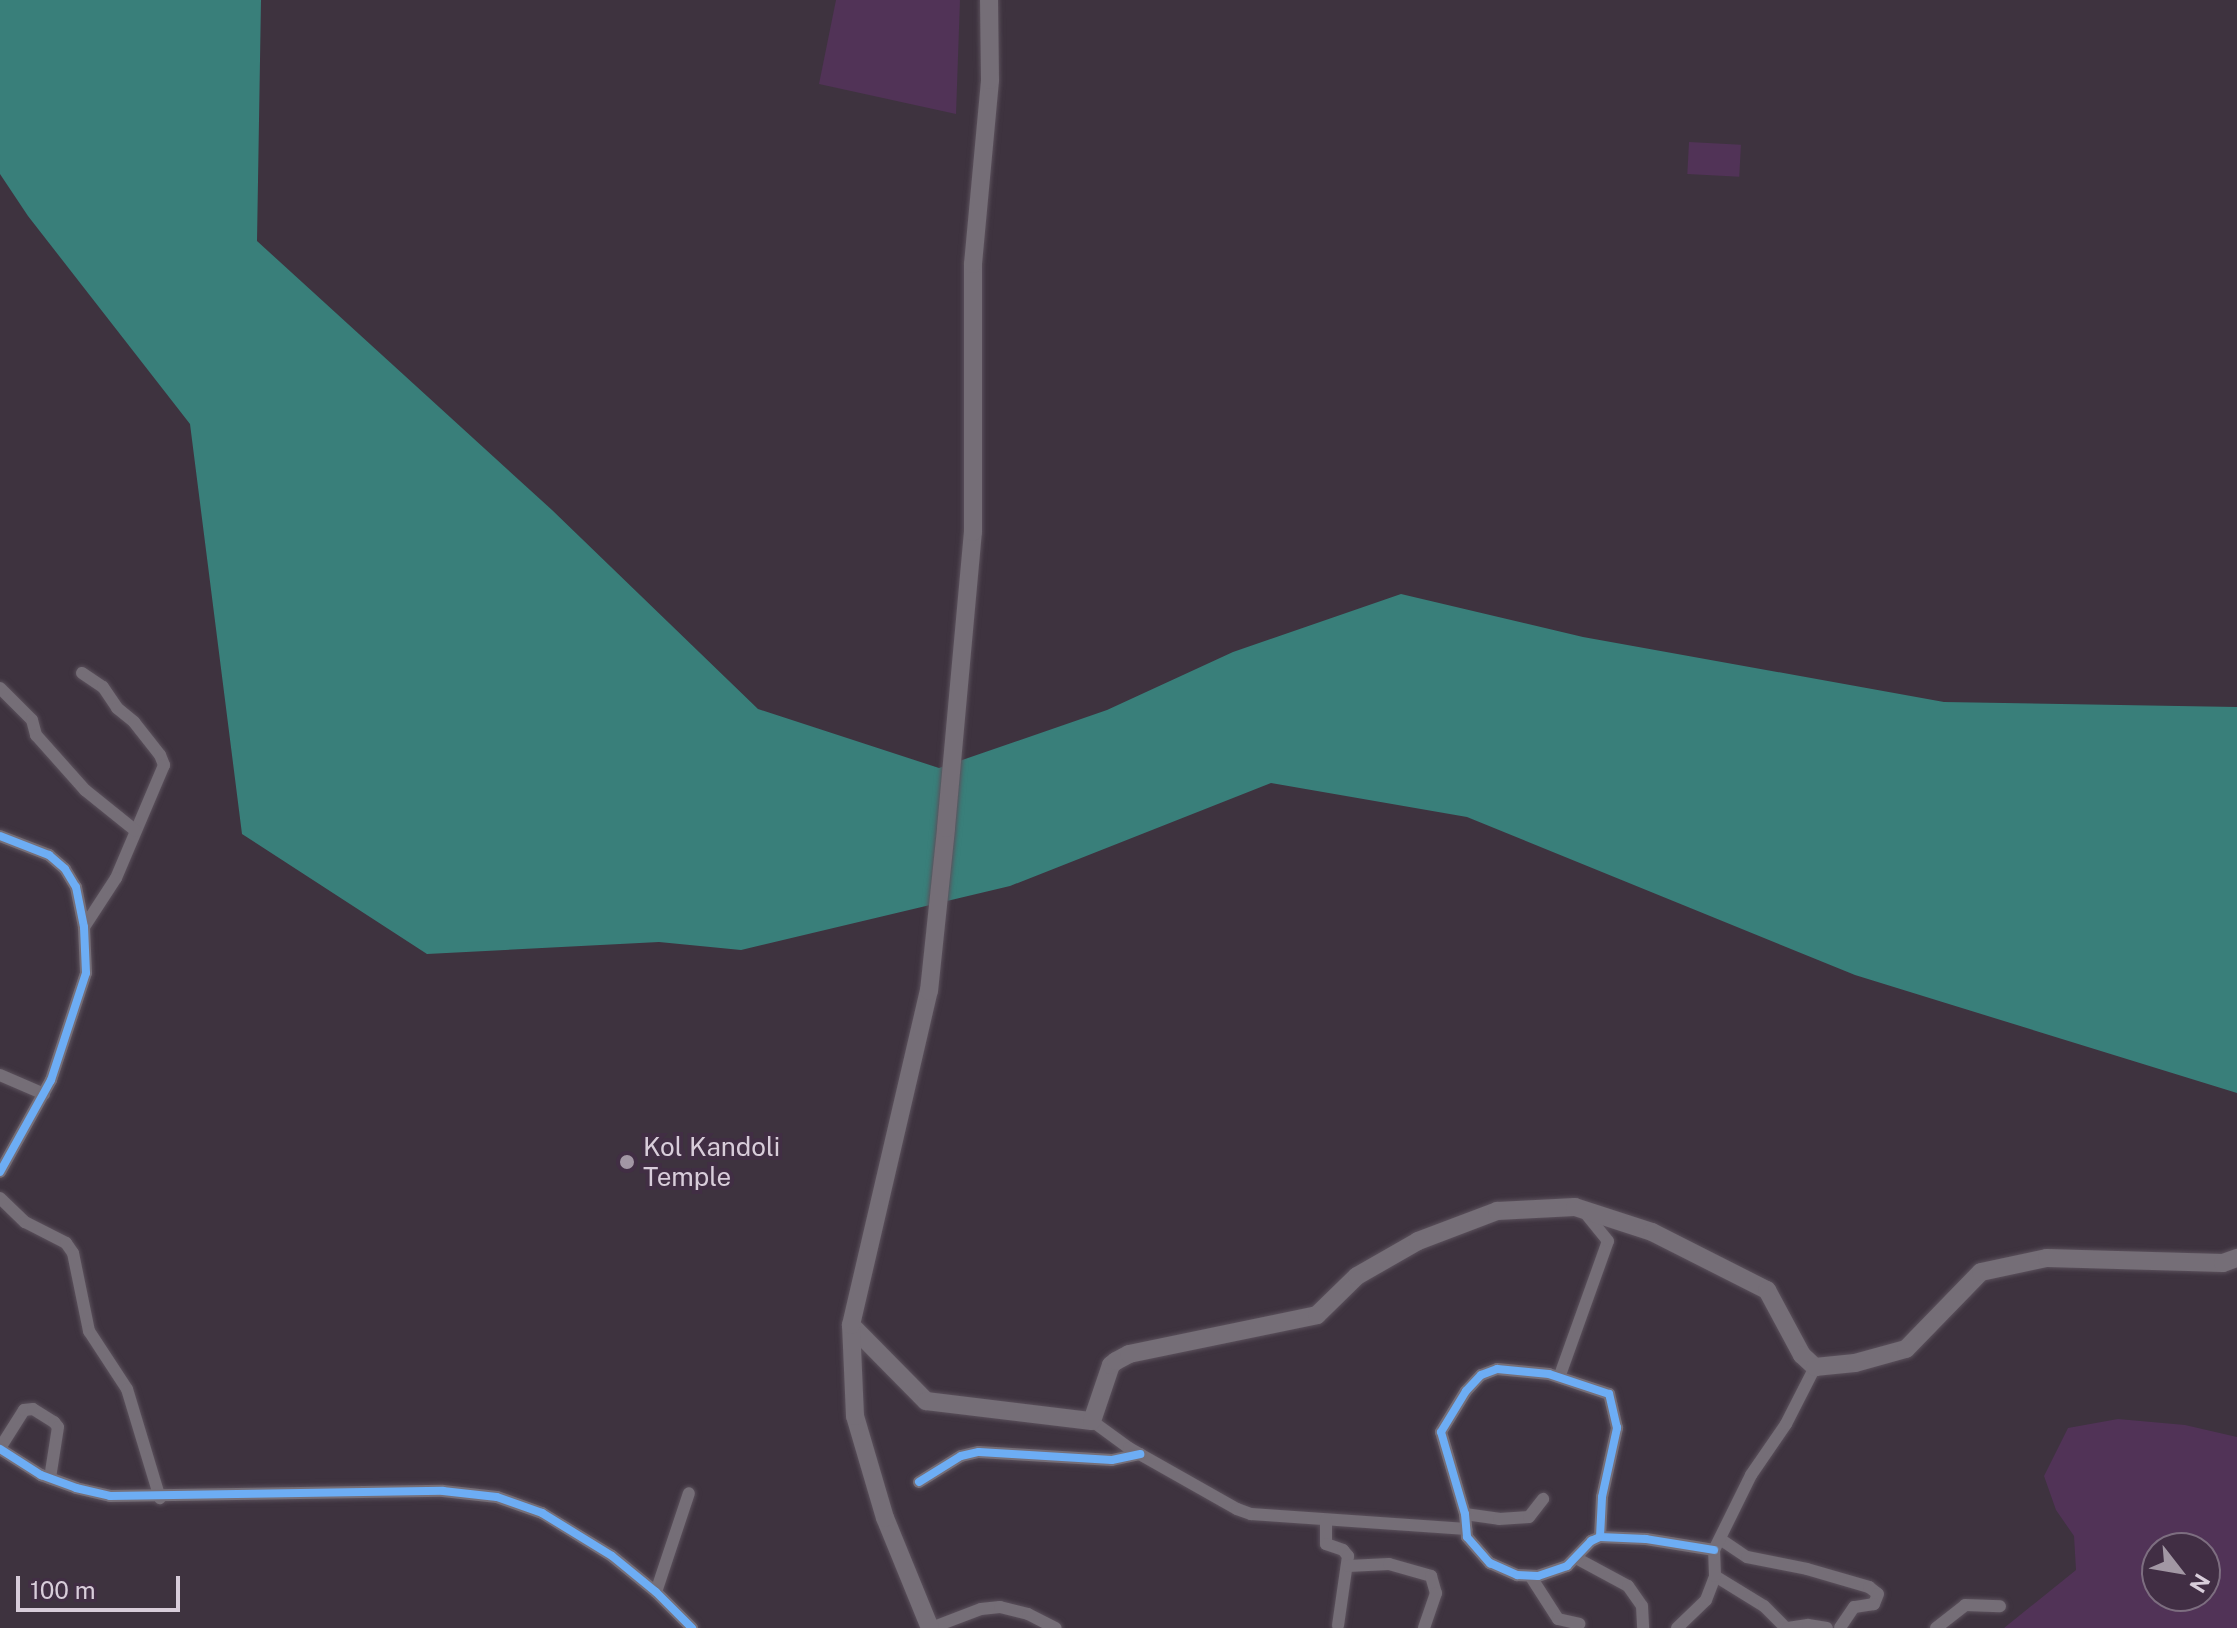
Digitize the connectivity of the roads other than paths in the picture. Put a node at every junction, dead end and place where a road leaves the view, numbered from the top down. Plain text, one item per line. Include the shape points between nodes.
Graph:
1 (989, 0) edge
2 (82, 673) dead end
3 (0, 688) edge
4 (136, 831) junction
5 (0, 836) edge
6 (84, 927) junction
7 (0, 1075) edge
8 (44, 1094) junction
9 (0, 1172) edge
10 (0, 1198) edge
11 (1582, 1209) junction
12 (2237, 1258) edge
13 (851, 1325) junction
14 (1815, 1367) junction
15 (1560, 1375) junction
16 (1092, 1421) junction
17 (0, 1448) edge
18 (1140, 1454) junction
19 (50, 1478) junction
20 (919, 1482) dead end
21 (689, 1493) dead end
22 (160, 1498) junction
23 (1543, 1499) dead end
24 (1465, 1514) junction
25 (1326, 1520) junction
26 (1466, 1529) junction
27 (1600, 1537) junction
28 (1717, 1545) junction
29 (1576, 1558) junction
30 (1348, 1566) junction
31 (1715, 1576) junction
32 (1531, 1577) junction
33 (656, 1592) junction
34 (2000, 1606) dead end
35 (1579, 1624) dead end
36 (1338, 1625) dead end
37 (692, 1628) edge
38 (931, 1628) edge
39 (1056, 1628) edge
40 (1424, 1628) edge
41 (1643, 1628) edge
42 (1677, 1628) edge
43 (1787, 1628) edge
44 (1827, 1628) edge
45 (1840, 1628) edge
46 (1936, 1628) edge

1 - 13 main road via 990,80 973,264 973,532 929,991
2 - 4 street via 98,682 134,722 164,765
3 - 4 street via 32,720 36,735 85,790
4 - 6 street via 106,898
5 - 6 street via 49,855 65,869 76,887
6 - 8 street via 86,973
7 - 8 street
8 - 9 street
10 - 22 street via 25,1222 66,1243 73,1253 89,1331 127,1389
11 - 14 main road via 1652,1232 1767,1290 1802,1355
11 - 15 street via 1608,1241
11 - 16 main road via 1497,1211 1418,1241 1357,1276 1317,1315 1129,1354 1111,1365
12 - 14 main road via 2223,1263 2047,1258 1981,1272 1906,1349
13 - 16 main road via 926,1401
13 - 38 main road via 855,1416 885,1518
14 - 28 street
15 - 24 street via 1489,1371 1445,1420 1441,1439
15 - 27 street via 1599,1388 1612,1400 1617,1428 1602,1497
16 - 18 street
17 - 19 street
17 - 19 street via 24,1410 33,1409 58,1427
18 - 20 street via 1112,1460 979,1452 961,1456
18 - 25 street via 1237,1509
19 - 22 street via 110,1496
21 - 33 street
22 - 33 street via 443,1491 497,1497 542,1513 612,1556
23 - 24 street via 1529,1517
24 - 26 street
25 - 26 street
25 - 30 street via 1325,1541 1346,1552
26 - 32 street via 1472,1546 1490,1563
27 - 28 street
27 - 29 street
28 - 31 street
28 - 45 street via 1869,1587 1878,1594 1874,1604 1854,1607
29 - 32 street
29 - 41 street via 1633,1591 1642,1606
30 - 36 street
30 - 40 street via 1389,1564 1431,1576 1436,1593
31 - 42 street via 1702,1607
31 - 43 street via 1764,1606
32 - 35 street via 1560,1621
33 - 37 street
34 - 46 street via 1965,1605
38 - 39 street via 1000,1607
43 - 44 street

